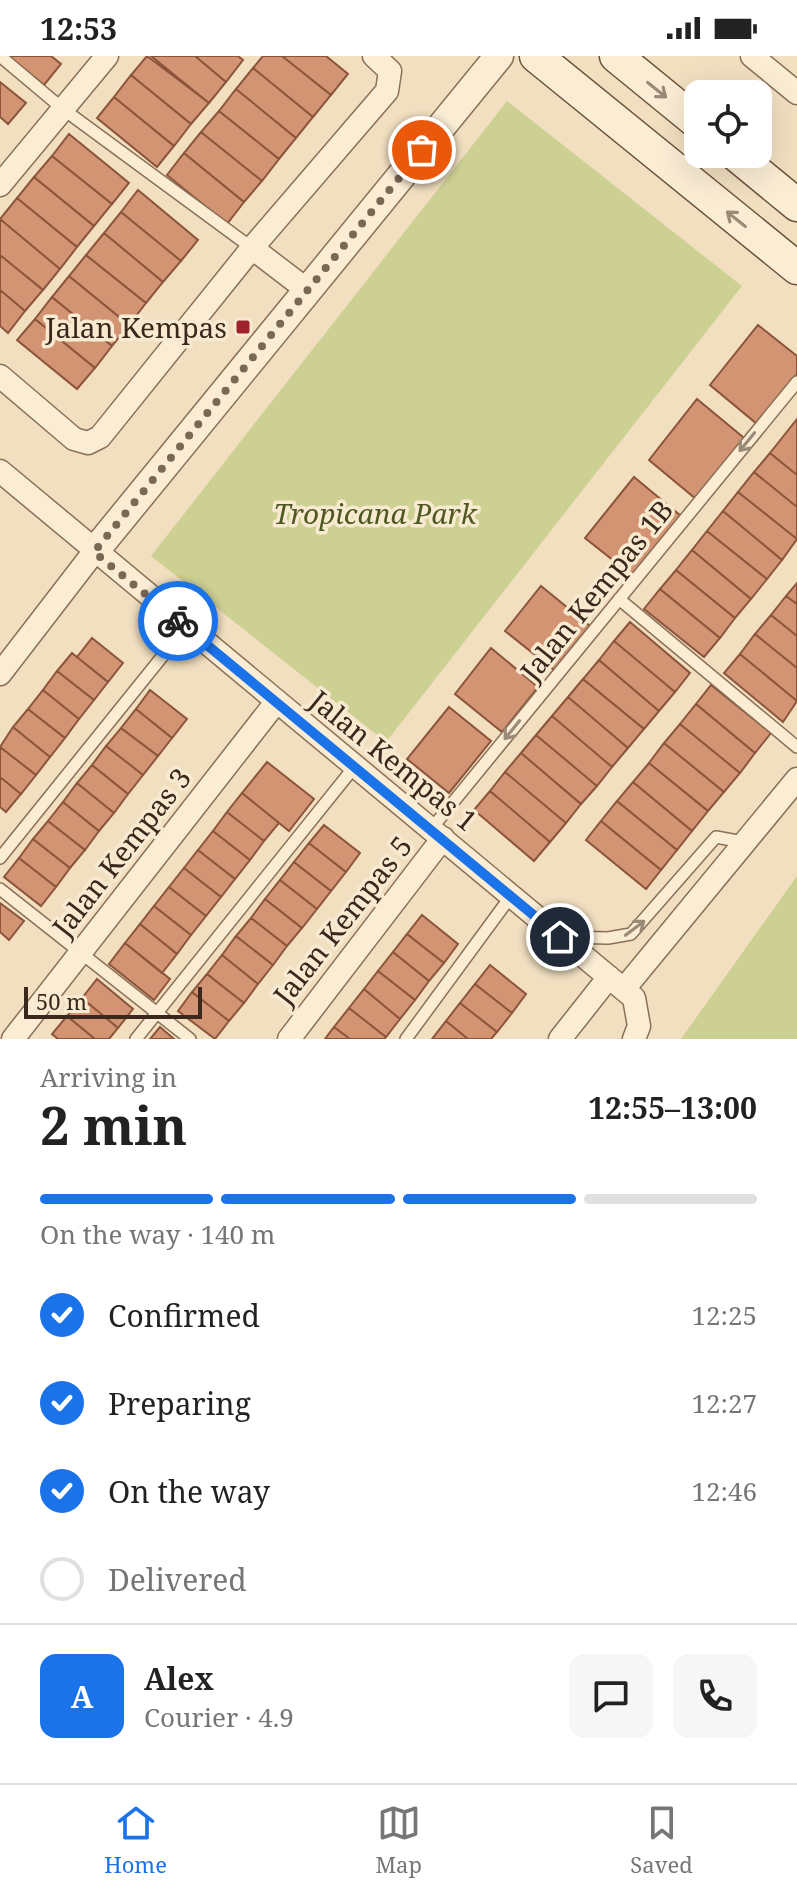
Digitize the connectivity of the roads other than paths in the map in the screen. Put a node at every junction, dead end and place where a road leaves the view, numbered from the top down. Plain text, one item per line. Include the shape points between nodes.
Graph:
1 (0, 56) edge
2 (107, 56) edge
3 (374, 56) edge
4 (499, 56) edge
5 (536, 56) edge
6 (616, 56) edge
7 (752, 56) edge
8 (797, 93) edge
9 (63, 109) junction
10 (684, 112) edge
11 (752, 168) edge
12 (0, 185) edge
13 (797, 205) edge
14 (252, 248) junction
15 (797, 268) edge
16 (307, 290) junction
17 (0, 376) edge
18 (797, 382) edge
19 (0, 471) edge
20 (94, 552) junction
21 (619, 599) junction
22 (186, 627) junction
23 (0, 674) edge
24 (277, 701) junction
25 (797, 747) edge
26 (355, 766) junction
27 (797, 779) edge
28 (438, 833) junction
29 (743, 842) junction
30 (0, 858) edge
31 (0, 889) edge
32 (511, 896) junction
33 (560, 937) junction
34 (80, 952) junction
35 (616, 983) junction
36 (157, 1012) junction
37 (636, 1032) edge
38 (13, 1039) edge
39 (136, 1039) edge
40 (190, 1039) edge
41 (289, 1039) edge
42 (406, 1039) edge
43 (560, 1039) edge

1 - 9 lane
2 - 9 street
3 - 14 street via 390,71 387,91
4 - 16 street
15 -> 5 main road
6 -> 10 main road
7 - 8 street
9 - 12 street
9 - 14 lane
11 - 13 main road
14 - 16 street
14 - 17 street via 94,441 74,439
16 - 20 street
18 -> 21 lane, Jalan Kempas 1B
19 - 20 street, Jalan Kempas 1
20 - 22 street, Jalan Kempas 1
20 - 23 street
21 - 25 lane
21 -> 28 lane, Jalan Kempas 1B
22 - 24 street, Jalan Kempas 1
22 - 30 lane
24 - 26 street, Jalan Kempas 1
24 - 34 street, Jalan Kempas 3
26 - 28 street, Jalan Kempas 1
26 - 36 lane
27 - 29 street
28 - 32 street, Jalan Kempas 1
28 - 41 street, Jalan Kempas 5
33 -> 29 lane via 631,934 716,837
29 - 35 street
31 - 34 lane
32 - 33 street, Jalan Kempas 1
32 - 42 lane
33 - 35 street, Jalan Kempas 1
34 - 36 lane
34 - 38 street, Jalan Kempas 3
35 - 37 street, Jalan Kempas 1 via 634,998
35 - 43 street
36 - 39 lane
36 - 40 lane

